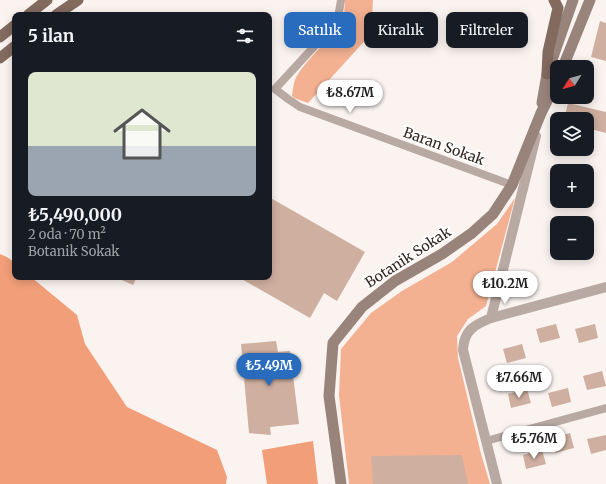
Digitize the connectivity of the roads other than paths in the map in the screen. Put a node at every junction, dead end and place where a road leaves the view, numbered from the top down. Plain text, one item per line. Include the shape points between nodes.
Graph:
1 (47, 0) edge
2 (78, 0) edge
3 (340, 0) edge
4 (554, 0) edge
5 (573, 0) edge
6 (590, 0) edge
7 (32, 12) edge
8 (60, 12) edge
9 (12, 27) edge
10 (0, 37) edge
11 (12, 48) edge
12 (0, 58) edge
13 (566, 60) edge
14 (547, 74) junction
15 (550, 95) edge
16 (541, 114) junction
17 (512, 184) junction
18 (606, 287) edge
19 (491, 318) junction
20 (606, 408) edge
21 (486, 441) junction
22 (341, 484) edge
23 (497, 484) edge

1 - 7 main road
2 - 8 main road
3 - 17 street, Baran Sokak via 338,18 333,26 275,89 300,107
4 - 14 main road via 558,8 548,52
5 - 14 main road
6 - 13 main road
9 - 10 main road
11 - 12 main road
14 - 16 main road
15 - 16 main road
16 - 17 main road, Botanik Sokak
16 - 19 street
17 - 22 main road, Botanik Sokak via 493,214 472,233 395,281 362,307 333,343 330,396
18 - 19 street
19 - 21 street via 468,332 463,342
20 - 21 street
21 - 23 street

